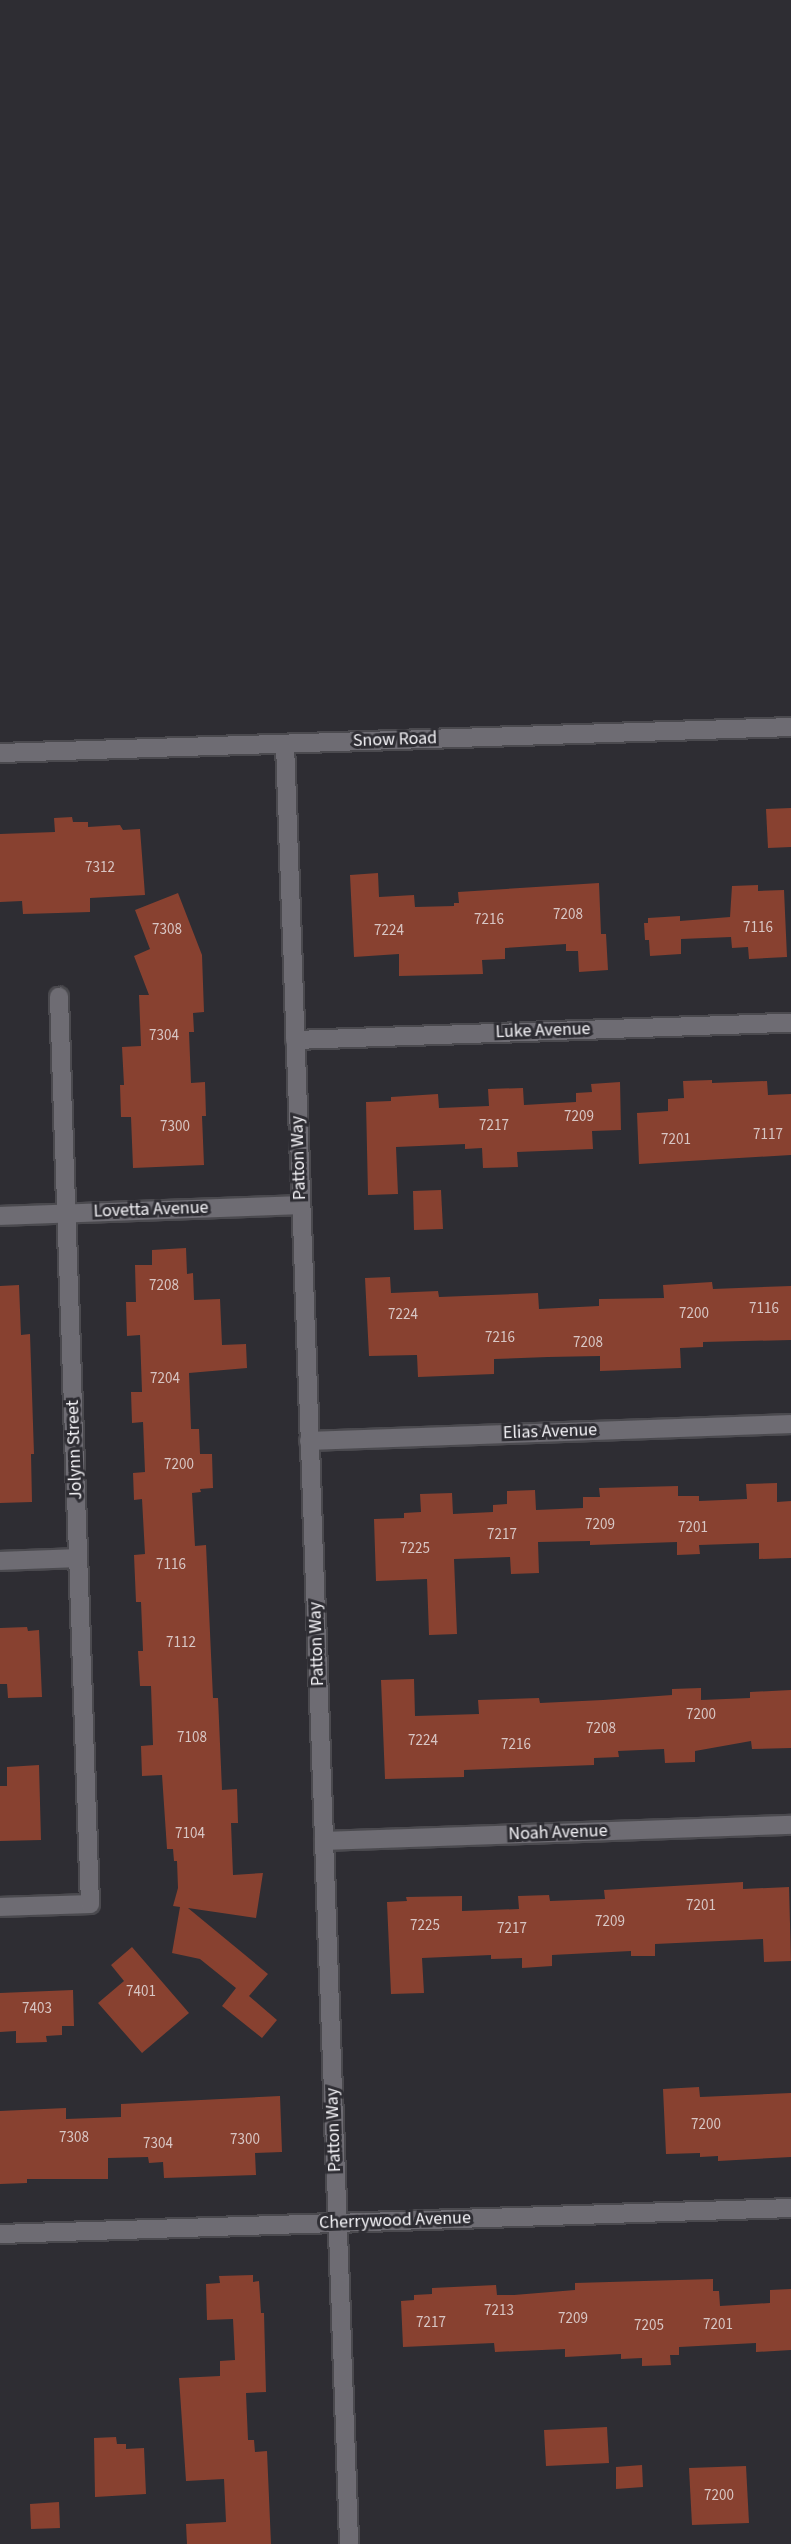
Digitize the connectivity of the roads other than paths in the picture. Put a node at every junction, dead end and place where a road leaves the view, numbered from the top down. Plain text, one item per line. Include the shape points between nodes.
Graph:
1 (791, 727) edge
2 (285, 744) junction
3 (0, 753) edge
4 (59, 997) dead end
5 (791, 1023) edge
6 (295, 1040) junction
7 (301, 1206) junction
8 (67, 1213) junction
9 (0, 1216) edge
10 (791, 1424) edge
11 (309, 1441) junction
12 (78, 1558) junction
13 (0, 1561) edge
14 (791, 1825) edge
15 (324, 1841) junction
16 (0, 1906) edge
17 (791, 2208) edge
18 (338, 2223) junction
19 (0, 2234) edge
20 (349, 2544) edge

1 - 2 street, Snow Road
2 - 3 street, Snow Road
2 - 6 street, Patton Way
4 - 8 street, Jolynn Street
5 - 6 street, Luke Avenue
6 - 7 street, Patton Way
7 - 8 street, Lovetta Avenue
7 - 11 street, Patton Way
8 - 9 street, Lovetta Avenue
8 - 12 street, Jolynn Street
10 - 11 street, Elias Avenue
11 - 15 street, Patton Way
12 - 13 street
12 - 16 street, Jolynn Street via 90,1904
14 - 15 street, Noah Avenue
15 - 18 street, Patton Way
17 - 18 street, Cherrywood Avenue
18 - 19 street, Cherrywood Avenue
18 - 20 street, Patton Way

